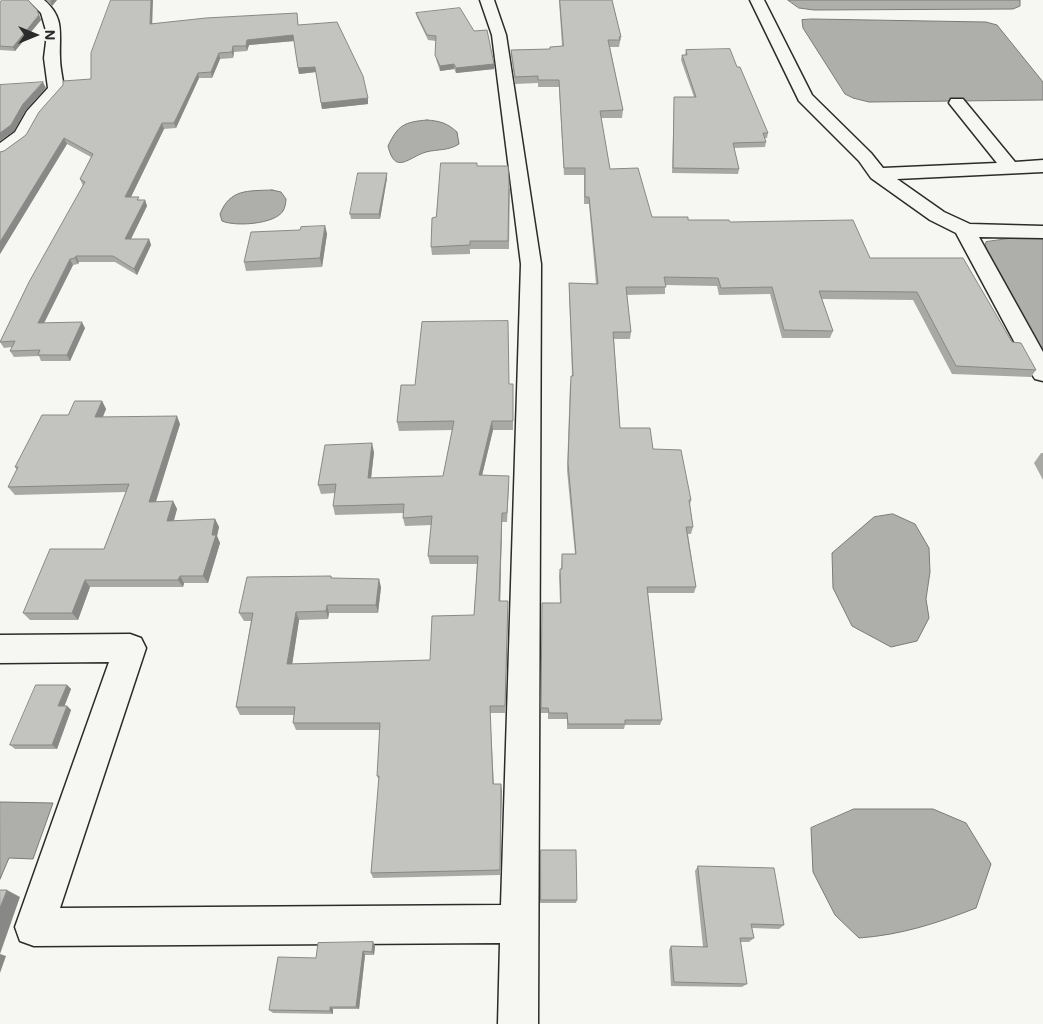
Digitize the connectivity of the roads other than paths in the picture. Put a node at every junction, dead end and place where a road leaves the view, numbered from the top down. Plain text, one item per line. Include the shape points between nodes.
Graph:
1 (35, 0) edge
2 (487, 0) edge
3 (757, 0) edge
4 (958, 103) dead end
5 (0, 150) edge
6 (1043, 166) edge
7 (1010, 167) junction
8 (878, 174) junction
9 (964, 229) junction
10 (1043, 232) edge
11 (1043, 373) edge
12 (0, 649) edge
13 (520, 924) junction
14 (518, 1024) edge

1 - 5 street via 48,11 54,34 52,58 56,89 33,115 22,135
2 - 13 street via 499,35 531,264
3 - 8 street via 805,97
4 - 7 street
6 - 7 street
7 - 8 street
8 - 9 street via 937,216
9 - 10 street
9 - 11 street
12 - 13 street via 130,648 34,927
13 - 14 street

